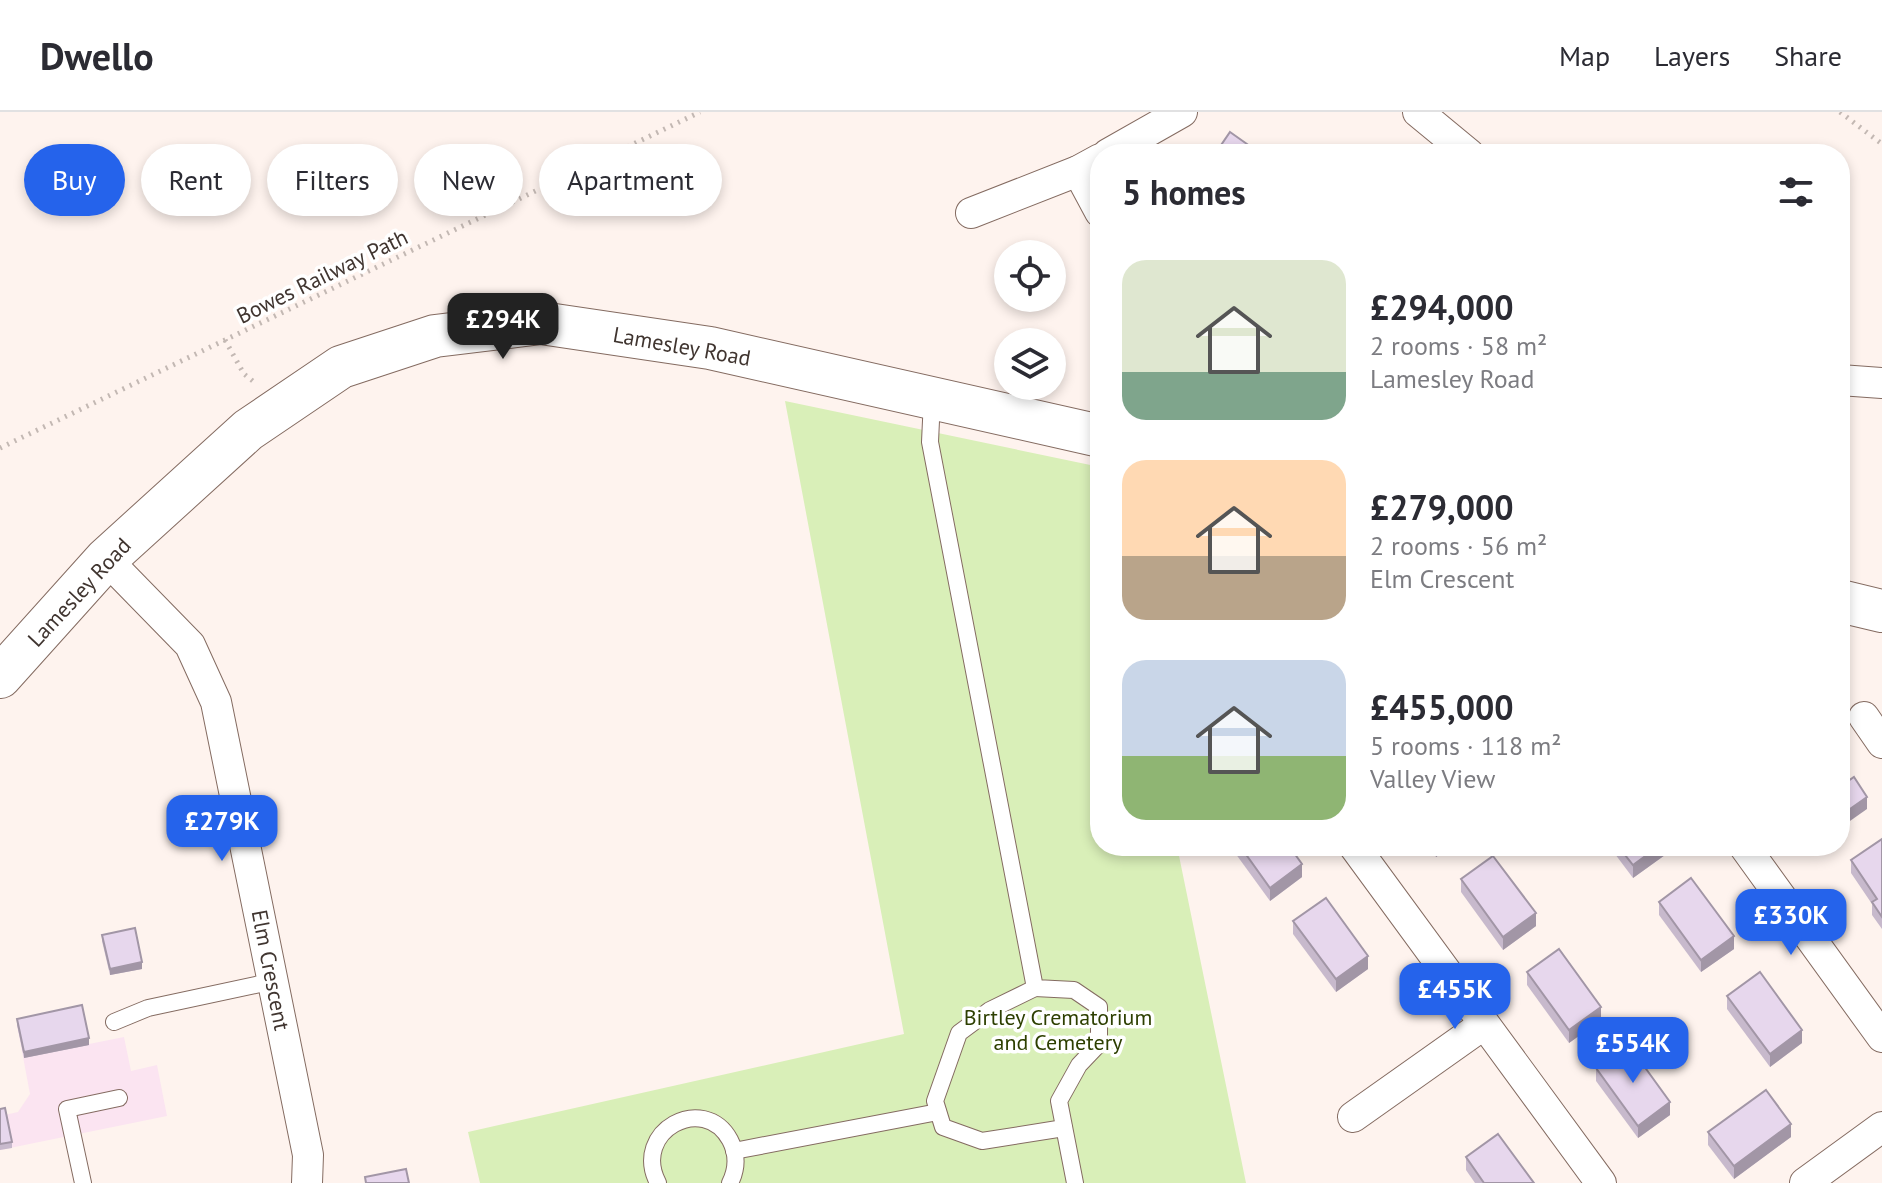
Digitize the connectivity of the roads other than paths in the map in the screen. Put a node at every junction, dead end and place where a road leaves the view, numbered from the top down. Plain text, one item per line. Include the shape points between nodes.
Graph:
1 (1182, 112) edge
2 (1418, 112) edge
3 (1126, 144) edge
4 (1457, 144) edge
5 (1089, 165) edge
6 (971, 213) dead end
7 (1850, 381) edge
8 (1882, 383) edge
9 (932, 398) junction
10 (1090, 434) edge
11 (106, 559) junction
12 (1850, 603) edge
13 (1882, 611) edge
14 (0, 677) edge
15 (1864, 717) dead end
16 (1882, 743) edge
17 (1361, 856) edge
18 (1751, 856) edge
19 (274, 981) junction
20 (1035, 988) junction
21 (114, 1022) dead end
22 (1483, 1025) junction
23 (1882, 1037) edge
24 (119, 1098) dead end
25 (938, 1112) junction
26 (1353, 1117) dead end
27 (1882, 1127) edge
28 (1064, 1128) junction
29 (734, 1151) junction
30 (83, 1183) edge
31 (307, 1183) edge
32 (658, 1183) edge
33 (730, 1183) edge
34 (1075, 1183) edge
35 (1601, 1183) edge
36 (1805, 1183) edge

1 - 3 street
2 - 4 street
5 - 6 street
7 - 8 street
9 - 10 street, Lamesley Road
9 - 11 street, Lamesley Road via 710,348 541,323 435,336 341,367 282,406 248,430
9 - 20 lane via 930,442
11 - 14 street, Lamesley Road
11 - 19 street, Elm Crescent via 190,645 216,702
12 - 13 street
15 - 16 street
17 - 22 street
18 - 23 street
19 - 21 lane via 148,1008
19 - 31 street, Elm Crescent via 308,1155
20 - 25 lane via 959,1033 935,1101
20 - 28 lane via 1074,990 1099,1007 1099,1044 1079,1065 1059,1101
22 - 26 street
22 - 35 street
24 - 30 lane via 67,1109
25 - 28 lane via 943,1127 982,1141
25 - 29 lane
27 - 36 street
28 - 34 lane
29 - 32 lane via 717,1125 689,1119 675,1123 663,1132 651,1158
29 - 33 lane

